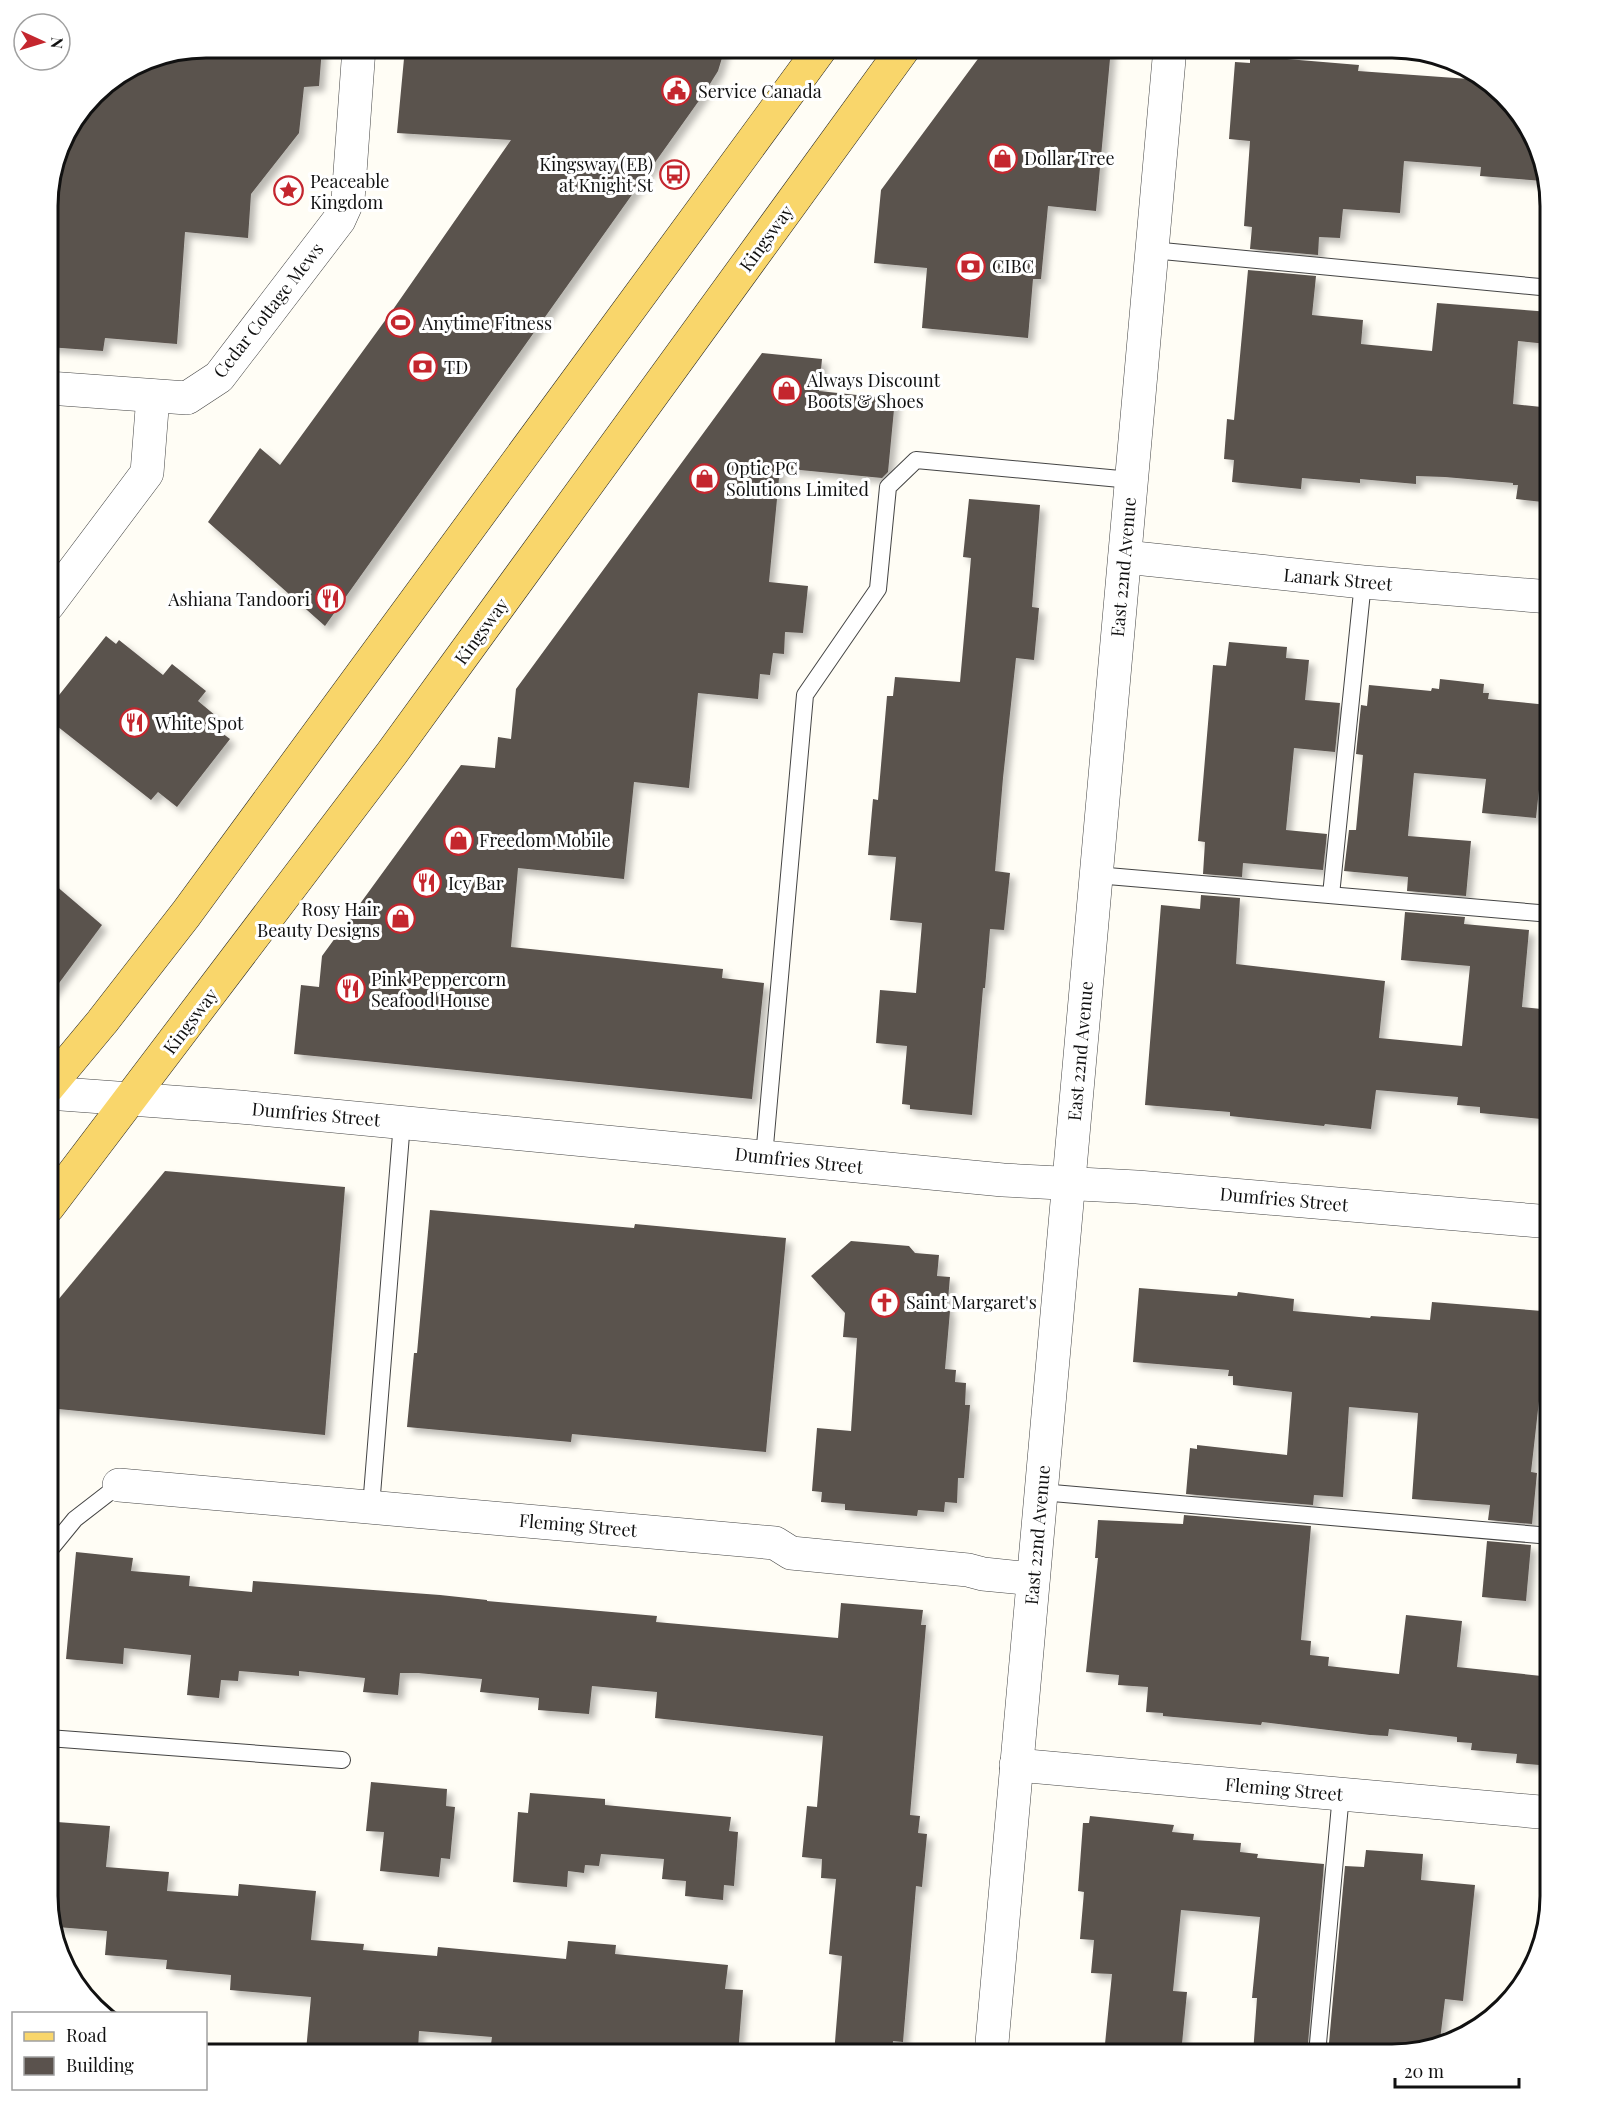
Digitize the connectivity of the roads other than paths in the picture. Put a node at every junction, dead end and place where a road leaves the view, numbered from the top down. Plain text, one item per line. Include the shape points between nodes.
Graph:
1 (358, 59) edge
2 (812, 59) edge
3 (896, 59) edge
4 (1169, 59) edge
5 (1152, 250) junction
6 (1540, 287) edge
7 (59, 389) edge
8 (153, 396) junction
9 (1131, 480) junction
10 (1125, 557) junction
11 (1363, 582) junction
12 (59, 590) edge
13 (1540, 596) edge
14 (1096, 876) junction
15 (1331, 895) junction
16 (1540, 913) edge
17 (58, 1074) edge
18 (58, 1094) edge
19 (132, 1099) junction
20 (402, 1122) junction
21 (764, 1157) junction
22 (1069, 1183) junction
23 (58, 1194) edge
24 (1540, 1221) edge
25 (119, 1485) joint
26 (1041, 1492) junction
27 (371, 1507) junction
28 (1540, 1535) edge
29 (58, 1539) edge
30 (1033, 1579) junction
31 (58, 1739) edge
32 (342, 1760) dead end
33 (1016, 1765) junction
34 (1341, 1794) junction
35 (1540, 1812) edge
36 (991, 2044) edge
37 (1318, 2044) edge

1 - 8 street, Cedar Cottage Mews via 348,200 339,220 219,377 187,398
2 - 17 main road via 186,914
3 - 19 main road, Kingsway via 392,753
4 - 5 street, East 22nd Avenue
5 - 6 lane
5 - 9 street, East 22nd Avenue
7 - 8 street, Cedar Cottage Mews
8 - 12 street via 147,473
9 - 10 street, East 22nd Avenue
9 - 21 lane via 916,460 888,487 878,589 806,695
10 - 11 street, Lanark Street
10 - 14 street, East 22nd Avenue
11 - 13 street, Lanark Street
11 - 15 lane
14 - 15 lane
14 - 22 street, East 22nd Avenue
15 - 16 lane
18 - 19 street, Dumfries Street
19 - 20 street, Dumfries Street
19 - 23 main road, Kingsway
20 - 21 street, Dumfries Street
20 - 27 lane
21 - 22 street, Dumfries Street
22 - 24 street, Dumfries Street
22 - 26 street, East 22nd Avenue
25 - 27 street, Fleming Street
25 - 29 lane via 75,1518
26 - 28 lane
26 - 30 street, East 22nd Avenue
27 - 30 street, Fleming Street via 775,1543 791,1553
30 - 33 street, East 22nd Avenue
31 - 32 lane
33 - 34 street, Fleming Street
33 - 36 street, East 22nd Avenue
34 - 35 street, Fleming Street
34 - 37 lane

